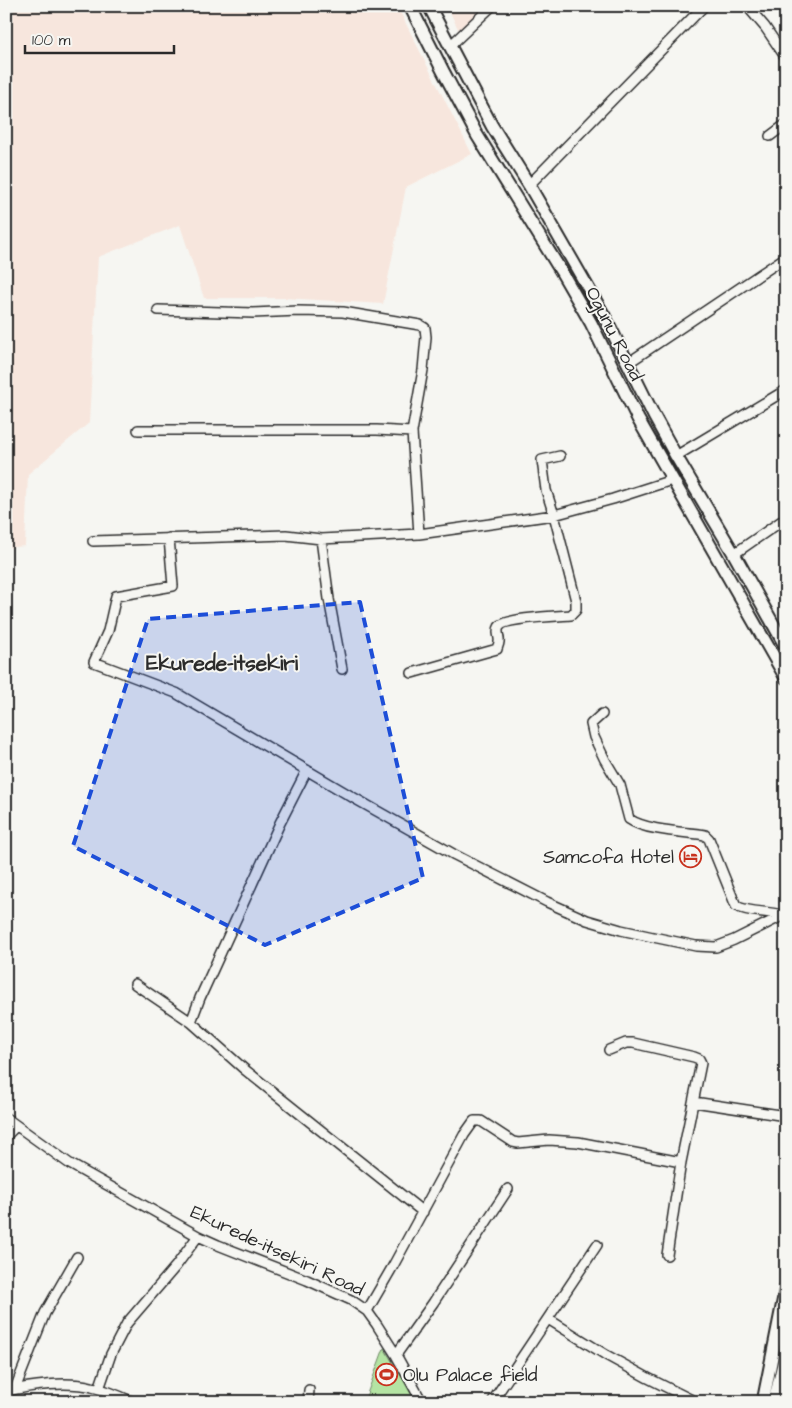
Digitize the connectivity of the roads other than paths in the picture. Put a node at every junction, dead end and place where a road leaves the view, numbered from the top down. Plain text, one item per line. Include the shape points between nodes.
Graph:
1 (410, 6) edge
2 (428, 6) edge
3 (492, 6) edge
4 (704, 6) edge
5 (747, 6) edge
6 (450, 46) junction
7 (786, 58) edge
8 (786, 124) edge
9 (770, 136) dead end
10 (529, 185) junction
11 (786, 257) edge
12 (158, 310) dead end
13 (628, 363) junction
14 (786, 390) edge
15 (138, 430) dead end
16 (412, 432) junction
17 (560, 456) dead end
18 (676, 456) junction
19 (672, 480) junction
20 (554, 514) junction
21 (710, 514) junction
22 (786, 518) edge
23 (697, 523) junction
24 (419, 534) junction
25 (169, 538) junction
26 (320, 539) junction
27 (93, 541) dead end
28 (734, 554) junction
29 (782, 631) edge
30 (786, 647) edge
31 (342, 669) dead end
32 (412, 673) dead end
33 (786, 678) edge
34 (602, 714) dead end
35 (307, 770) junction
36 (784, 914) edge
37 (135, 984) dead end
38 (191, 1022) junction
39 (609, 1050) dead end
40 (694, 1102) junction
41 (786, 1116) edge
42 (6, 1118) edge
43 (16, 1126) junction
44 (6, 1136) edge
45 (681, 1162) junction
46 (508, 1189) dead end
47 (422, 1212) junction
48 (198, 1236) junction
49 (597, 1245) dead end
50 (667, 1255) dead end
51 (77, 1257) dead end
52 (786, 1287) edge
53 (367, 1311) junction
54 (548, 1319) junction
55 (786, 1352) edge
56 (396, 1355) junction
57 (98, 1389) junction
58 (10, 1390) edge
59 (309, 1390) dead end
60 (133, 1402) edge
61 (308, 1402) edge
62 (422, 1402) edge
63 (492, 1402) edge
64 (696, 1402) edge
65 (763, 1402) edge
66 (774, 1402) edge

1 - 19 main road, Ogunu Road via 478,135 591,323
2 - 6 main road, Ogunu Road
3 - 6 street
4 - 10 street
5 - 7 street
6 - 10 main road, Ogunu Road via 492,126
8 - 9 street
10 - 13 main road, Ogunu Road
11 - 13 street
12 - 16 street via 343,312 420,324 425,328 426,337
13 - 18 main road, Ogunu Road
14 - 18 street
15 - 16 street
16 - 24 street
17 - 20 street via 542,460 546,490
18 - 21 main road, Ogunu Road
19 - 20 street
19 - 23 main road, Ogunu Road
20 - 24 street
20 - 32 street via 576,610 571,615 505,622 499,625 497,650
21 - 23 main road
21 - 28 main road, Ogunu Road
22 - 28 street
23 - 33 main road, Ogunu Road
24 - 26 street
25 - 26 street via 286,535
25 - 27 street
25 - 35 street via 173,586 116,596 108,631 94,662 176,693
26 - 31 street
28 - 29 main road, Ogunu Road
29 - 30 main road, Ogunu Road
34 - 36 street via 591,724 605,760 620,786 629,819 656,828 705,835 736,906
35 - 36 street via 455,855 587,920 653,937 716,947
35 - 38 street via 276,831
37 - 38 street
38 - 47 street via 244,1069
39 - 40 street via 632,1043 699,1059
40 - 41 street
40 - 45 street
42 - 43 street, Ekurede-itsekiri Road
43 - 44 street
43 - 48 street, Ekurede-itsekiri Road via 70,1164
45 - 47 street via 578,1142 550,1140 518,1144 478,1120 464,1135
45 - 50 street
46 - 56 street
47 - 53 street
48 - 53 street, Ekurede-itsekiri Road via 307,1280
48 - 57 street via 127,1323
49 - 54 street
51 - 58 street via 45,1314
52 - 65 main road
53 - 56 street, Ekurede-itsekiri Road
54 - 63 street
54 - 64 street via 606,1355
55 - 66 main road
56 - 62 street, Ekurede-itsekiri Road
57 - 58 street via 53,1384
57 - 60 street
59 - 61 street

